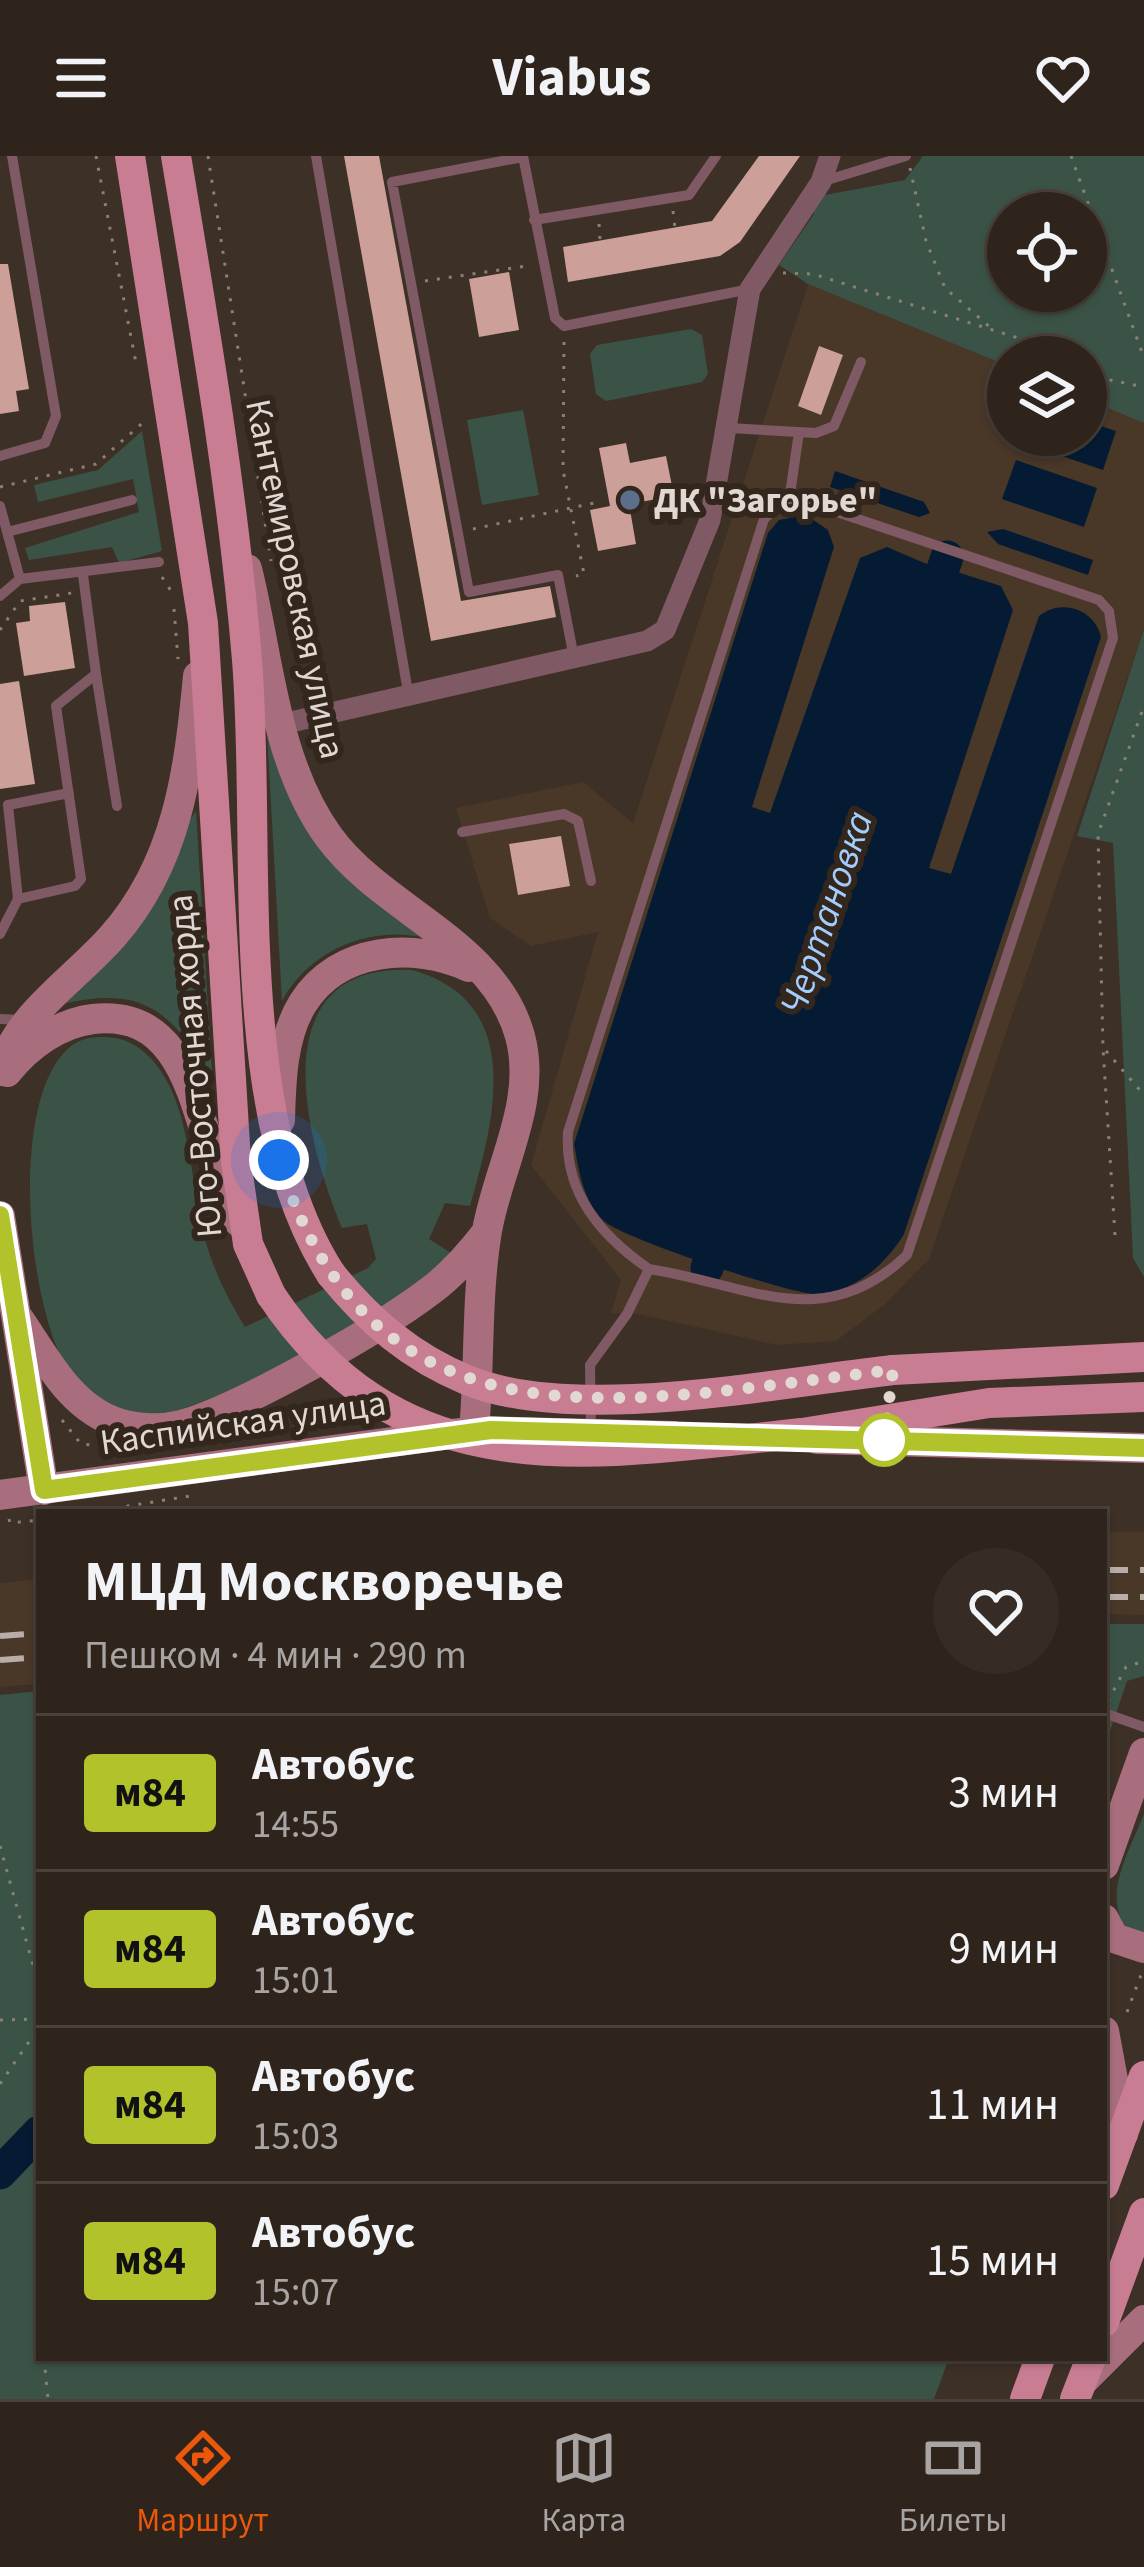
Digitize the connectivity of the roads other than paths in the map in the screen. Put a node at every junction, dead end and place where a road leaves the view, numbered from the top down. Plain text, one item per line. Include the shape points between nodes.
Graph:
1 (12, 156) edge
2 (130, 156) edge
3 (176, 156) edge
4 (316, 156) edge
5 (716, 156) edge
6 (830, 156) edge
7 (907, 156) edge
8 (523, 157) edge
9 (820, 182) junction
10 (534, 220) junction
11 (756, 281) junction
12 (861, 362) dead end
13 (729, 428) junction
14 (799, 431) junction
15 (0, 457) edge
16 (132, 500) dead end
17 (789, 501) junction
18 (0, 506) edge
19 (234, 517) junction
20 (7, 532) junction
21 (159, 562) dead end
22 (83, 575) junction
23 (20, 579) junction
24 (0, 596) edge
25 (203, 622) junction
26 (574, 658) junction
27 (95, 674) junction
28 (408, 692) junction
29 (282, 724) junction
30 (69, 793) junction
31 (117, 806) dead end
32 (462, 832) dead end
33 (591, 881) dead end
34 (18, 899) junction
35 (0, 934) edge
36 (486, 974) junction
37 (12, 1020) edge
38 (0, 1071) edge
39 (0, 1082) edge
40 (279, 1160) junction
41 (0, 1216) edge
42 (487, 1232) junction
43 (248, 1244) junction
44 (649, 1269) junction
45 (19, 1319) junction
46 (1144, 1357) edge
47 (1144, 1397) edge
48 (474, 1430) junction
49 (591, 1434) junction
50 (1144, 1448) edge
51 (44, 1507) edge
52 (5, 1509) edge
53 (1107, 1712) edge
54 (1144, 1727) edge
55 (1144, 1753) edge
56 (1107, 1857) edge
57 (1107, 1924) edge
58 (1144, 1948) edge
59 (1116, 2022) edge
60 (1144, 2076) edge
61 (1123, 2134) junction
62 (1107, 2177) edge
63 (1144, 2212) edge
64 (1107, 2314) edge
65 (1144, 2321) edge
66 (1107, 2357) edge
67 (1039, 2361) edge
68 (1025, 2399) edge

1 - 15 lane via 56,416 45,443
2 - 25 main road, Юго-Восточная хорда
3 - 19 main road, Кантемировская улица
4 - 28 lane
5 - 10 lane via 688,195
6 - 9 street
7 - 9 lane
8 - 10 lane
8 - 26 lane via 392,182 469,592 558,575
9 - 11 street
10 - 11 lane via 555,318 565,326
11 - 13 street
12 - 14 lane via 834,426
13 - 14 lane
13 - 26 street via 710,520 665,631
14 - 17 lane
16 - 20 lane
17 - 44 lane via 764,519 568,1132 572,1182 584,1206
17 - 44 lane via 1099,600 1113,638 907,1255 859,1292 811,1303
18 - 20 lane
19 - 29 main road, Кантемировская улица
19 - 40 main road, Юго-Восточная хорда via 263,1030
20 - 23 lane
21 - 22 lane
22 - 23 lane
22 - 27 lane
23 - 24 lane
25 - 37 main road via 185,784 164,852 114,935
25 - 43 main road, Юго-Восточная хорда via 225,1037
26 - 28 street
27 - 30 lane via 56,706
27 - 31 lane
28 - 29 street
29 - 36 main road, Кантемировская улица via 299,785 347,862
30 - 34 lane via 81,879
30 - 34 lane via 8,806
32 - 33 lane via 564,814 578,821
34 - 35 lane
36 - 40 main road via 438,956 383,953 350,963 315,988 293,1025 284,1064
36 - 42 main road, Кантемировская улица via 515,1021 525,1076
37 - 38 main road
39 - 43 main road via 41,1040 78,1022 117,1018 152,1032 170,1046 193,1088
40 - 46 main road, Юго-Восточная хорда, bridge via 300,1220 375,1324 469,1381 530,1396 631,1396 893,1370
41 - 45 main road
42 - 45 main road via 461,1265 404,1309 221,1410 178,1425 134,1426 94,1412
42 - 48 main road, Кантемировская улица
43 - 47 main road, Юго-Восточная хорда, bridge via 271,1295 314,1352 370,1401 420,1426 513,1448 656,1448 989,1403
44 - 49 lane via 590,1365
45 - 51 main road
48 - 49 main road, Каспийская улица
48 - 51 main road, Каспийская улица
49 - 50 main road, Каспийская улица
51 - 52 main road, Каспийская улица
53 - 54 lane
55 - 56 main road
57 - 58 main road via 1114,1938
59 - 61 main road
60 - 61 main road
61 - 62 main road
63 - 64 main road
65 - 66 main road
67 - 68 main road

